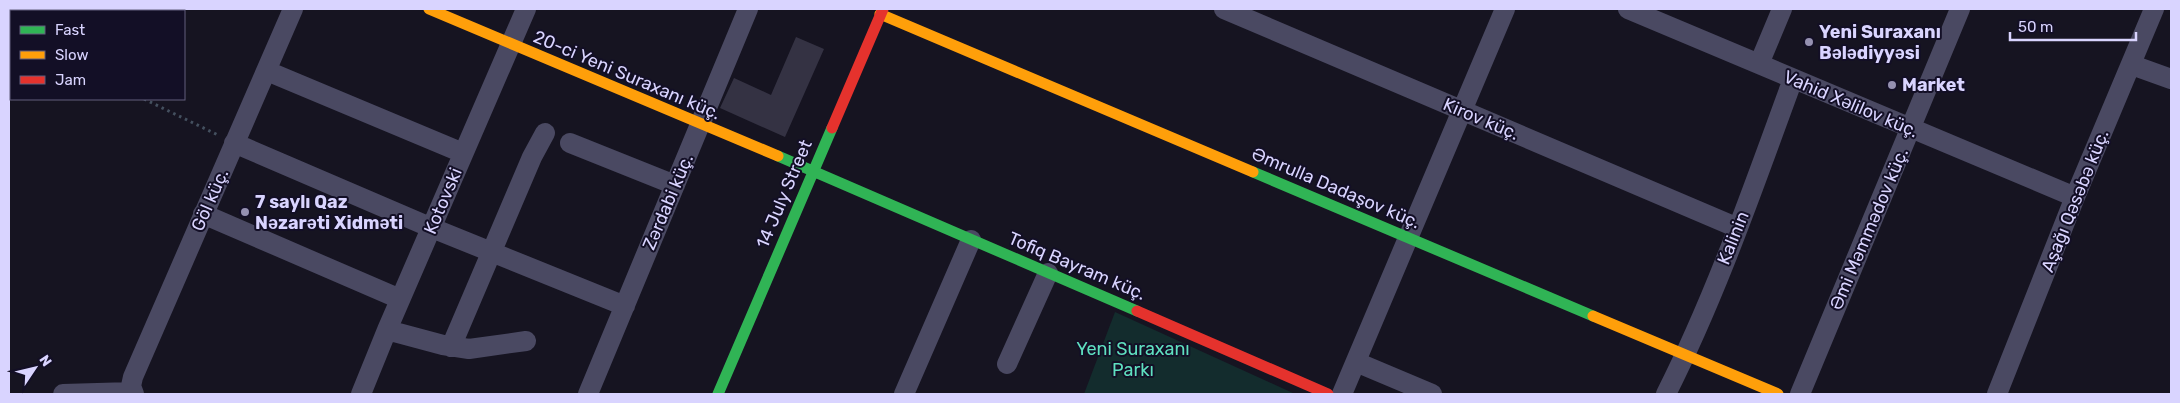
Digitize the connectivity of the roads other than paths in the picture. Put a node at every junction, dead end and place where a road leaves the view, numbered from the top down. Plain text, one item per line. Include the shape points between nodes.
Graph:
1 (293, 9) edge
2 (429, 9) edge
3 (526, 9) edge
4 (748, 9) edge
5 (1224, 9) edge
6 (1505, 9) edge
7 (1628, 9) edge
8 (1782, 9) edge
9 (1960, 9) edge
10 (2154, 9) edge
11 (882, 11) edge
12 (511, 44) junction
13 (1759, 64) junction
14 (2132, 65) junction
15 (268, 71) junction
16 (1793, 79) junction
17 (2171, 79) edge
18 (1462, 111) junction
19 (700, 125) junction
20 (1911, 130) junction
21 (545, 132) dead end
22 (234, 143) junction
23 (570, 143) dead end
24 (463, 153) junction
25 (813, 171) junction
26 (675, 185) junction
27 (2075, 197) junction
28 (203, 214) junction
29 (432, 228) junction
30 (1738, 228) junction
31 (1409, 238) junction
32 (971, 240) junction
33 (492, 252) junction
34 (1048, 273) junction
35 (400, 299) junction
36 (625, 306) junction
37 (387, 330) junction
38 (526, 341) dead end
39 (451, 347) junction
40 (1686, 355) junction
41 (1356, 362) junction
42 (1006, 364) dead end
43 (133, 393) edge
44 (62, 394) edge
45 (362, 394) edge
46 (588, 394) edge
47 (718, 394) edge
48 (904, 394) edge
49 (1328, 394) edge
50 (1342, 394) edge
51 (1432, 394) edge
52 (1666, 394) edge
53 (1778, 394) edge
54 (1800, 394) edge
55 (1997, 394) edge

1 - 15 street, Göl küç.
2 - 12 street, 20-ci Yeni Suraxanı küç.
3 - 12 street, Kotovski
4 - 19 street, Zərdabi küç.
5 - 18 street, Kirov küç.
6 - 18 street
7 - 13 street, Vahid Xəlilov küç.
8 - 13 street
9 - 20 street, Əmi Məmmədov küç.
10 - 14 street, Aşağı Qəsəbə küç.
11 - 25 street, 14 July Street
11 - 31 street, Əmrulla Dadaşov küç.
12 - 19 street, 20-ci Yeni Suraxanı küç.
12 - 24 street, Kotovski
13 - 16 street, Vahid Xəlilov küç.
14 - 17 street
14 - 27 street, Aşağı Qəsəbə küç.
15 - 22 street, Göl küç.
15 - 24 street
16 - 20 street, Vahid Xəlilov küç.
16 - 30 street, Kalinin
18 - 30 street, Kirov küç.
18 - 31 street
19 - 25 street, 20-ci Yeni Suraxanı küç.
19 - 26 street, Zərdabi küç.
20 - 27 street, Vahid Xəlilov küç.
20 - 54 street, Əmi Məmmədov küç.
21 - 33 street
22 - 28 street, Göl küç.
22 - 29 street
23 - 26 street
24 - 29 street, Kotovski
25 - 32 street, Tofiq Bayram küç.
25 - 47 street, 14 July Street
26 - 36 street, Zərdabi küç.
27 - 55 street, Aşağı Qəsəbə küç.
28 - 35 street
28 - 43 street, Göl küç. via 133,377
29 - 33 street
29 - 35 street, Kotovski
30 - 40 street, Kalinin
31 - 40 street, Əmrulla Dadaşov küç.
31 - 41 street
32 - 34 street, Tofiq Bayram küç.
32 - 48 street
33 - 36 street
33 - 39 street
34 - 42 street
34 - 49 street, Tofiq Bayram küç.
35 - 37 street, Kotovski
36 - 46 street, Zərdabi küç.
37 - 39 street
37 - 45 street, Kotovski
38 - 39 street via 470,349
40 - 52 street, Kalinin
40 - 53 street, Əmrulla Dadaşov küç.
41 - 50 street
41 - 51 street
43 - 44 street

